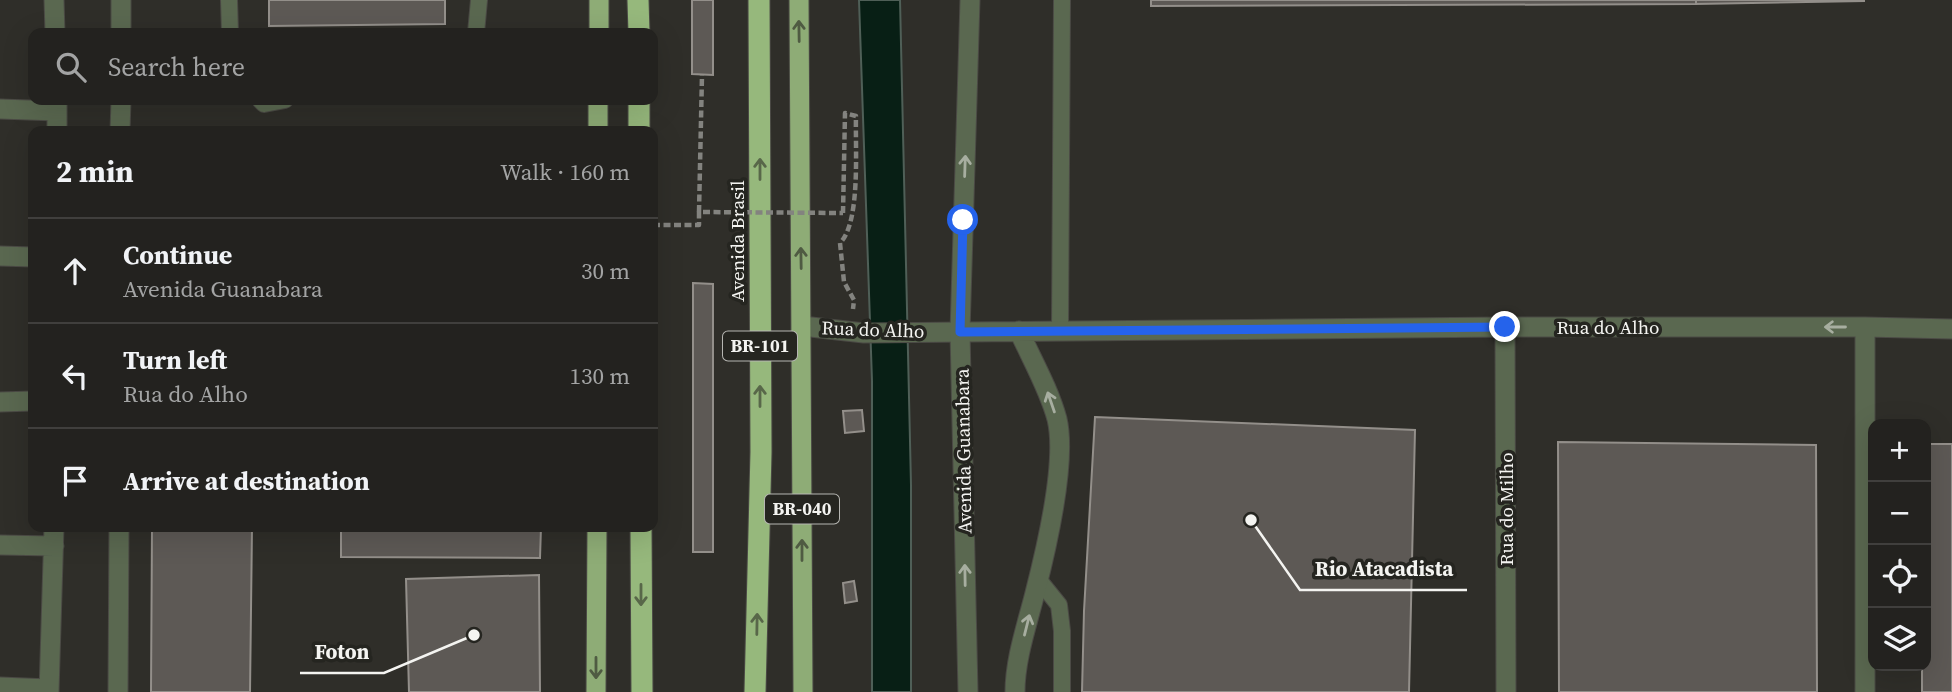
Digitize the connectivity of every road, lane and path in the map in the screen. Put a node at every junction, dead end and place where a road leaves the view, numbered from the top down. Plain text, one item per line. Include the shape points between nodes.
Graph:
1 (54, 0) edge
2 (121, 0) edge
3 (229, 0) edge
4 (479, 0) edge
5 (599, 0) edge
6 (638, 0) edge
7 (759, 0) edge
8 (799, 0) edge
9 (970, 0) edge
10 (1062, 0) edge
11 (55, 28) edge
12 (121, 28) edge
13 (230, 28) edge
14 (476, 28) edge
15 (598, 28) edge
16 (639, 28) edge
17 (702, 75) dead end
18 (57, 105) edge
19 (121, 105) edge
20 (598, 105) edge
21 (639, 105) edge
22 (0, 109) edge
23 (57, 126) edge
24 (120, 126) edge
25 (598, 126) edge
26 (639, 126) edge
27 (699, 212) junction
28 (658, 225) edge
29 (0, 256) edge
30 (28, 257) edge
31 (802, 327) junction
32 (1505, 327) junction
33 (1865, 327) junction
34 (1952, 329) edge
35 (1019, 331) junction
36 (1060, 331) junction
37 (858, 332) junction
38 (960, 332) junction
39 (0, 401) edge
40 (28, 401) edge
41 (119, 532) edge
42 (597, 532) edge
43 (641, 532) edge
44 (54, 537) edge
45 (0, 545) edge
46 (1038, 579) junction
47 (0, 688) edge
48 (49, 690) edge
49 (118, 692) edge
50 (596, 692) edge
51 (642, 692) edge
52 (755, 692) edge
53 (803, 692) edge
54 (968, 692) edge
55 (1015, 692) edge
56 (1062, 692) edge
57 (1506, 692) edge
58 (1865, 692) edge

1 - 11 street
2 - 12 street
3 - 13 lane
4 - 14 lane
5 - 15 highway
6 - 16 highway
52 -> 7 highway, Avenida Brasil / BR-101 via 761,452
31 -> 8 highway, BR-040
38 -> 9 street, Avenida Guanabara
10 - 36 lane
17 - 27 path
18 - 22 street
18 - 23 street
19 - 24 street
20 - 25 highway
21 - 26 highway
27 - 28 path, bridge via 699,225
27 - 37 path, bridge via 843,213 845,113 856,116 853,212 847,235 839,243 844,282 855,300
29 - 30 street
31 - 37 street, Rua do Alho
53 -> 31 highway, BR-040
33 -> 32 street, Rua do Alho
32 - 36 street, Rua do Alho
32 - 57 street, Rua do Milho
33 - 34 street, Rua do Alho
33 - 58 street
35 - 36 street, Rua do Alho
35 - 38 street, Rua do Alho
46 -> 35 street via 1059,446 1049,394
37 - 38 street, Rua do Alho
54 -> 38 street, Avenida Guanabara
39 - 40 street
41 - 49 street
42 -> 50 highway
43 -> 51 highway
44 - 45 street
44 - 48 street
55 -> 46 street via 1015,673
46 - 56 lane via 1059,605
47 - 48 street

